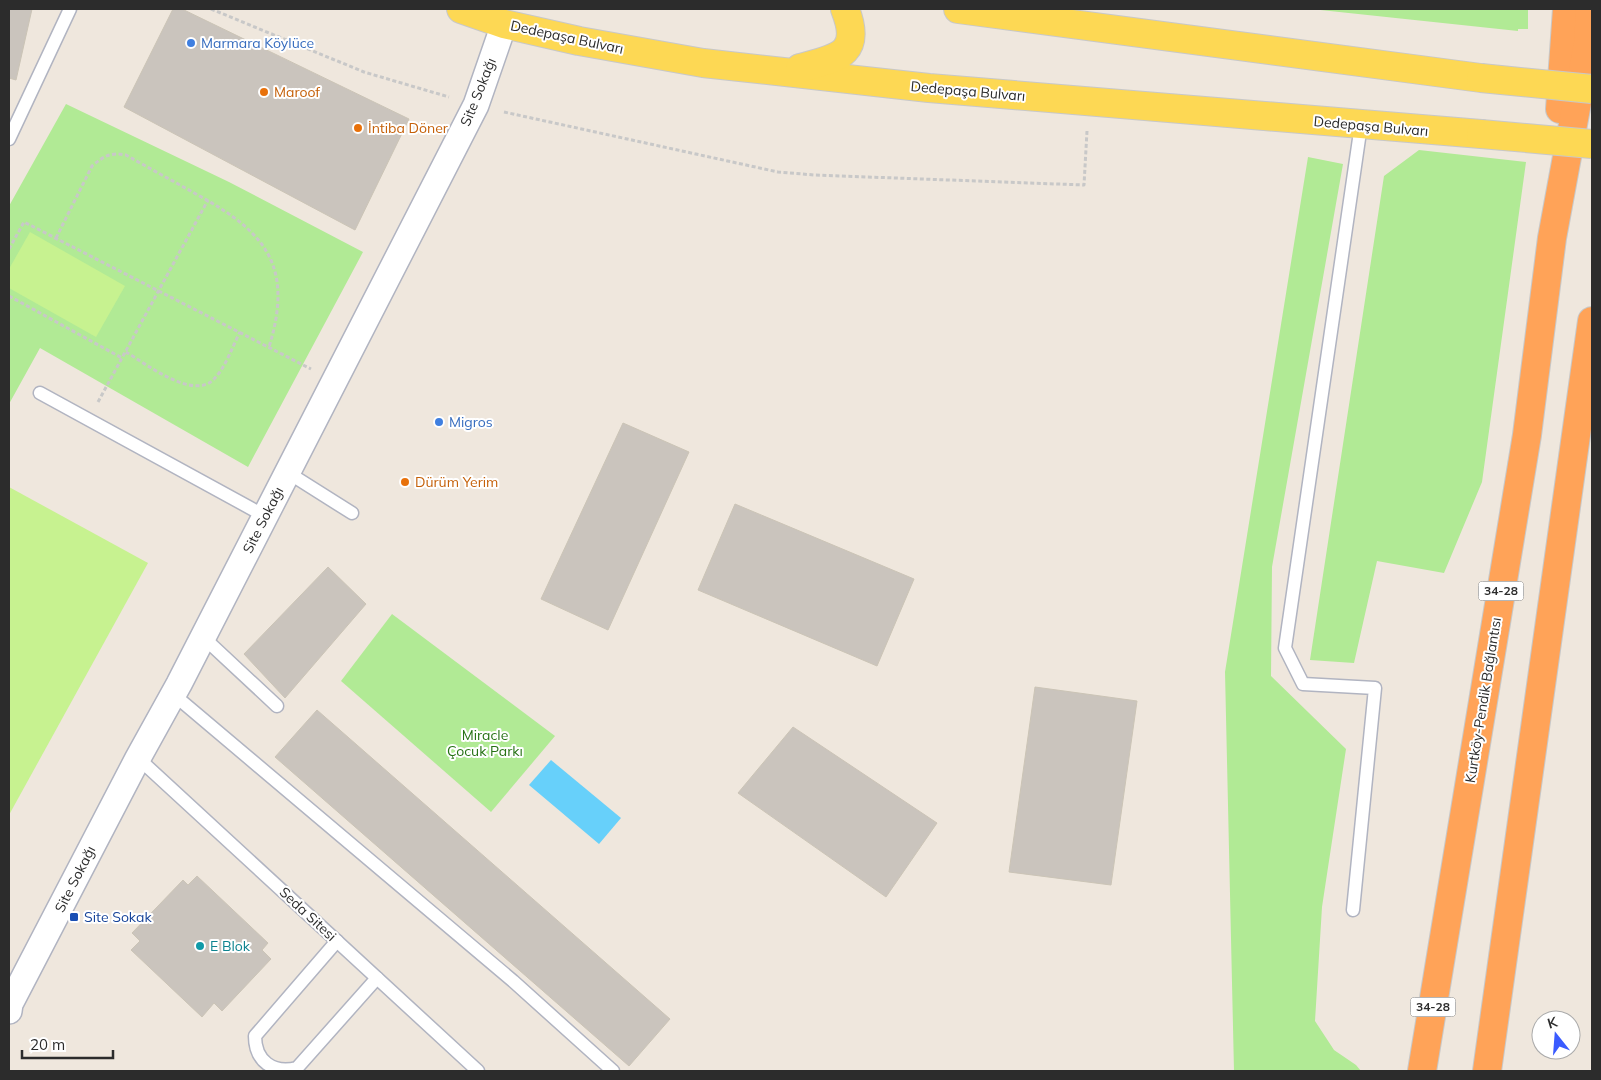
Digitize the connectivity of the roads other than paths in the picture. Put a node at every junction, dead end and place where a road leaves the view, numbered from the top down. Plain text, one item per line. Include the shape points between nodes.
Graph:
1 (70, 9) edge
2 (461, 9) edge
3 (845, 9) edge
4 (958, 9) edge
5 (1567, 9) edge
6 (1590, 9) edge
7 (504, 24) junction
8 (789, 72) junction
9 (1592, 88) edge
10 (1361, 125) junction
11 (9, 139) edge
12 (1592, 144) edge
13 (1552, 238) junction
14 (1592, 322) edge
15 (40, 393) dead end
16 (287, 472) junction
17 (352, 513) dead end
18 (265, 516) junction
19 (203, 637) junction
20 (173, 694) junction
21 (277, 706) dead end
22 (138, 758) junction
23 (1352, 910) dead end
24 (338, 941) junction
25 (377, 978) junction
26 (9, 1011) edge
27 (478, 1071) edge
28 (613, 1071) edge
29 (1422, 1071) edge
30 (1487, 1071) edge

1 - 11 lane
2 - 7 main road, Dedepaşa Bulvarı
3 - 8 main road via 851,23 852,40 839,57
4 - 9 main road, bridge via 1481,78
5 - 13 highway
6 - 13 highway via 1588,43
7 - 8 main road, Dedepaşa Bulvarı via 703,63
7 - 16 street, Site Sokağı via 476,106
8 - 10 main road, Dedepaşa Bulvarı via 929,88
10 - 12 main road, Dedepaşa Bulvarı, bridge
10 - 23 lane via 1285,648 1303,684 1375,688
13 - 29 highway, Kurtköy-Pendik Bağlantısı / 34-28 via 1527,435
14 - 30 highway
15 - 18 lane
16 - 17 lane
16 - 18 street, Site Sokağı
18 - 19 street, Site Sokağı
19 - 20 street, Site Sokağı
19 - 21 lane
20 - 22 street, Site Sokağı
20 - 28 lane via 513,981
22 - 24 lane, Seda Sitesi
22 - 26 street, Site Sokağı
24 - 25 lane, Seda Sitesi
24 - 25 lane via 255,1036 257,1053 263,1061 279,1070 297,1068
25 - 27 lane, Seda Sitesi

